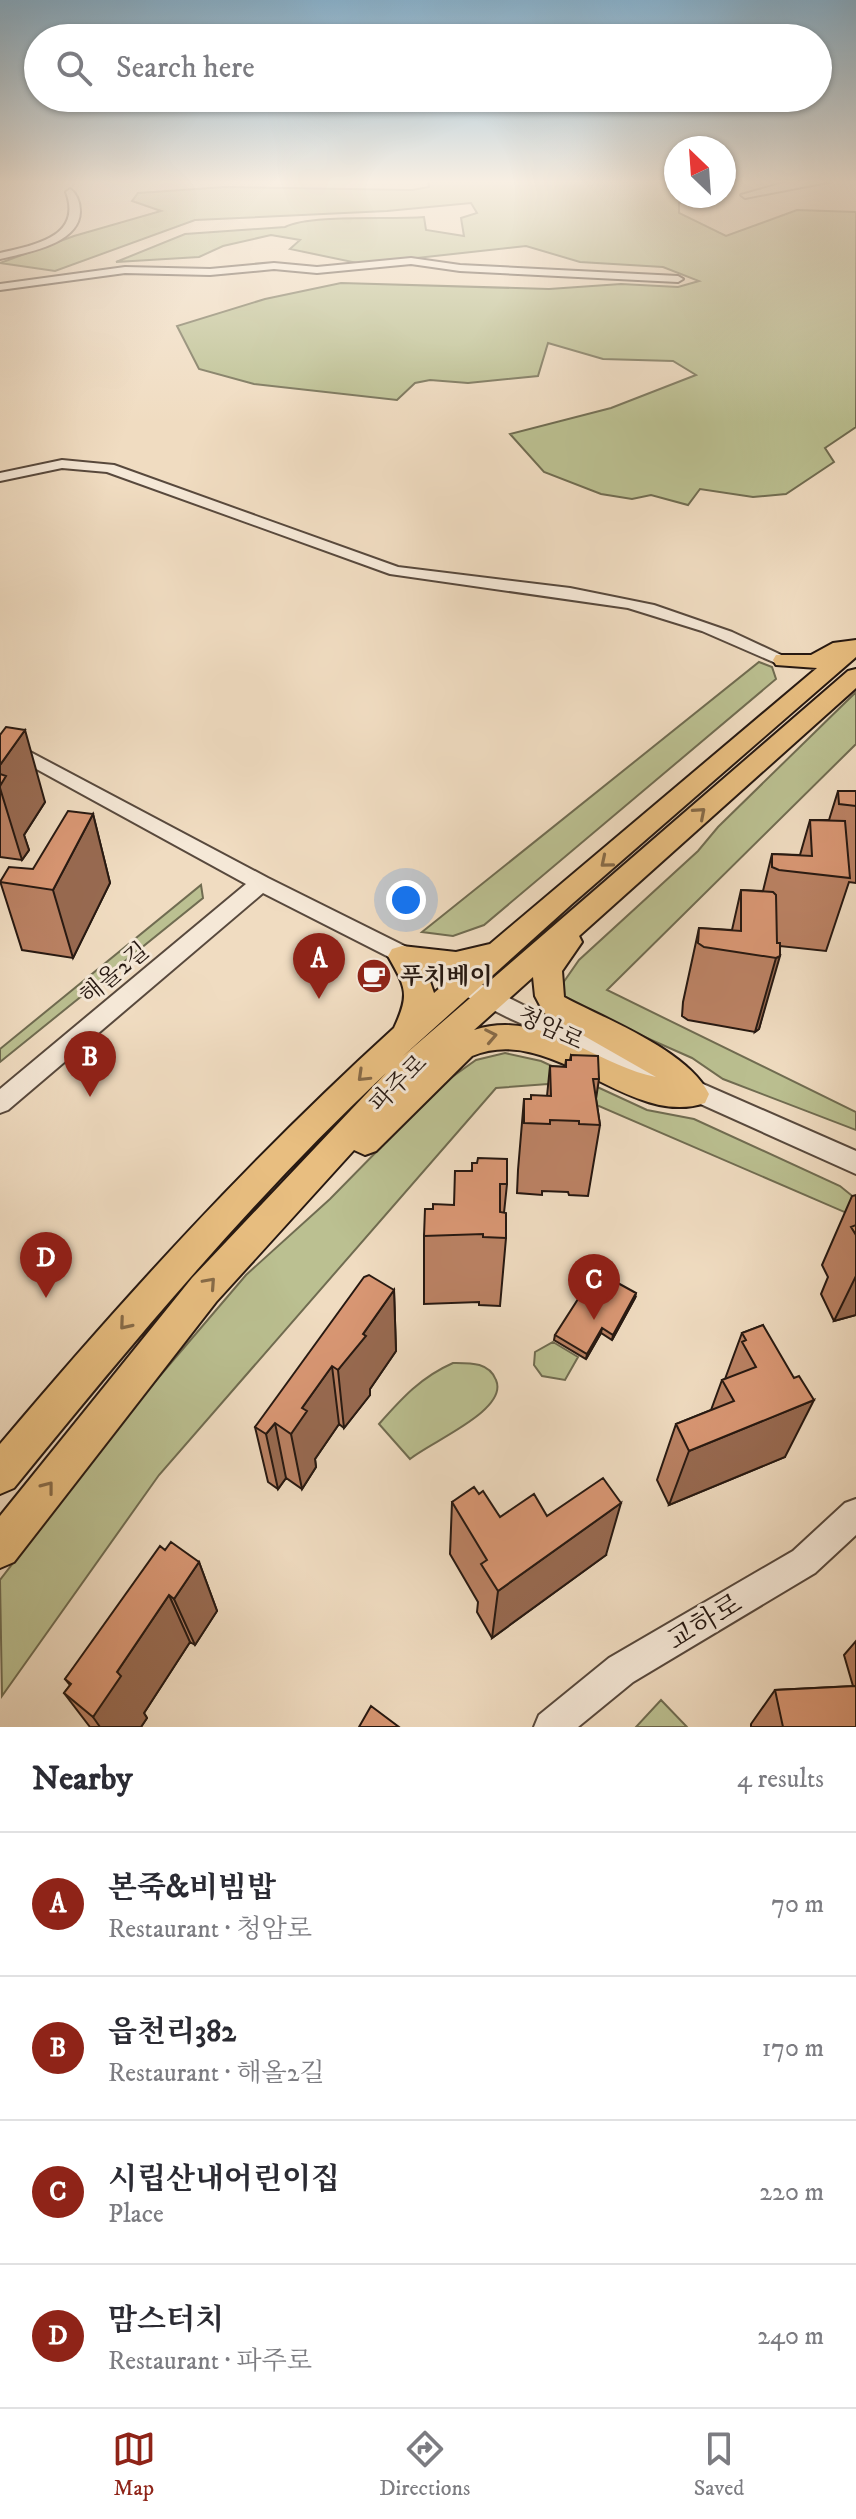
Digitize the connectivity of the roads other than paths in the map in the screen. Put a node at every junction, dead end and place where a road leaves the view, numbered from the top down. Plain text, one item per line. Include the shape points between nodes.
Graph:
1 (405, 262) edge
2 (415, 262) edge
3 (678, 279) dead end
4 (0, 287) edge
5 (0, 477) edge
6 (856, 636) edge
7 (856, 646) edge
8 (784, 660) junction
9 (856, 676) edge
10 (776, 716) junction
11 (0, 742) edge
12 (673, 837) junction
13 (261, 883) junction
14 (512, 941) junction
15 (402, 956) junction
16 (474, 991) junction
17 (401, 1041) junction
18 (694, 1094) junction
19 (0, 1103) edge
20 (856, 1163) edge
21 (262, 1228) junction
22 (0, 1474) edge
23 (856, 1514) edge
24 (0, 1548) edge
25 (551, 1727) edge

1 - 4 street via 317,270 125,270
2 - 3 street
5 - 8 street via 62,464 109,468 395,571 626,602 710,627
6 - 8 main road via 829,658
7 - 10 main road, 파주로
8 - 10 main road via 793,667 797,683
12 -> 9 main road, 파주로
10 -> 14 main road, 파주로
11 - 13 street, 청암로
12 - 16 main road, 파주로
12 - 18 main road via 630,885 552,956 545,978 554,1005 663,1064
13 - 15 street, 청암로
13 - 19 street, 해올2길
14 - 15 main road via 456,963
14 - 16 main road, 파주로
15 - 16 street, 청암로
15 - 17 main road via 420,982 421,1000
16 - 17 main road, 파주로
16 - 18 street, 청암로
16 - 21 main road, 파주로
17 -> 22 main road, 파주로 via 278,1157 138,1309
18 - 20 street, 청암로
21 -> 18 main road via 315,1189 476,1039 503,1033 534,1039 644,1086
24 -> 21 main road, 파주로 via 204,1290
23 - 25 street, 교하로 via 804,1562 621,1670

